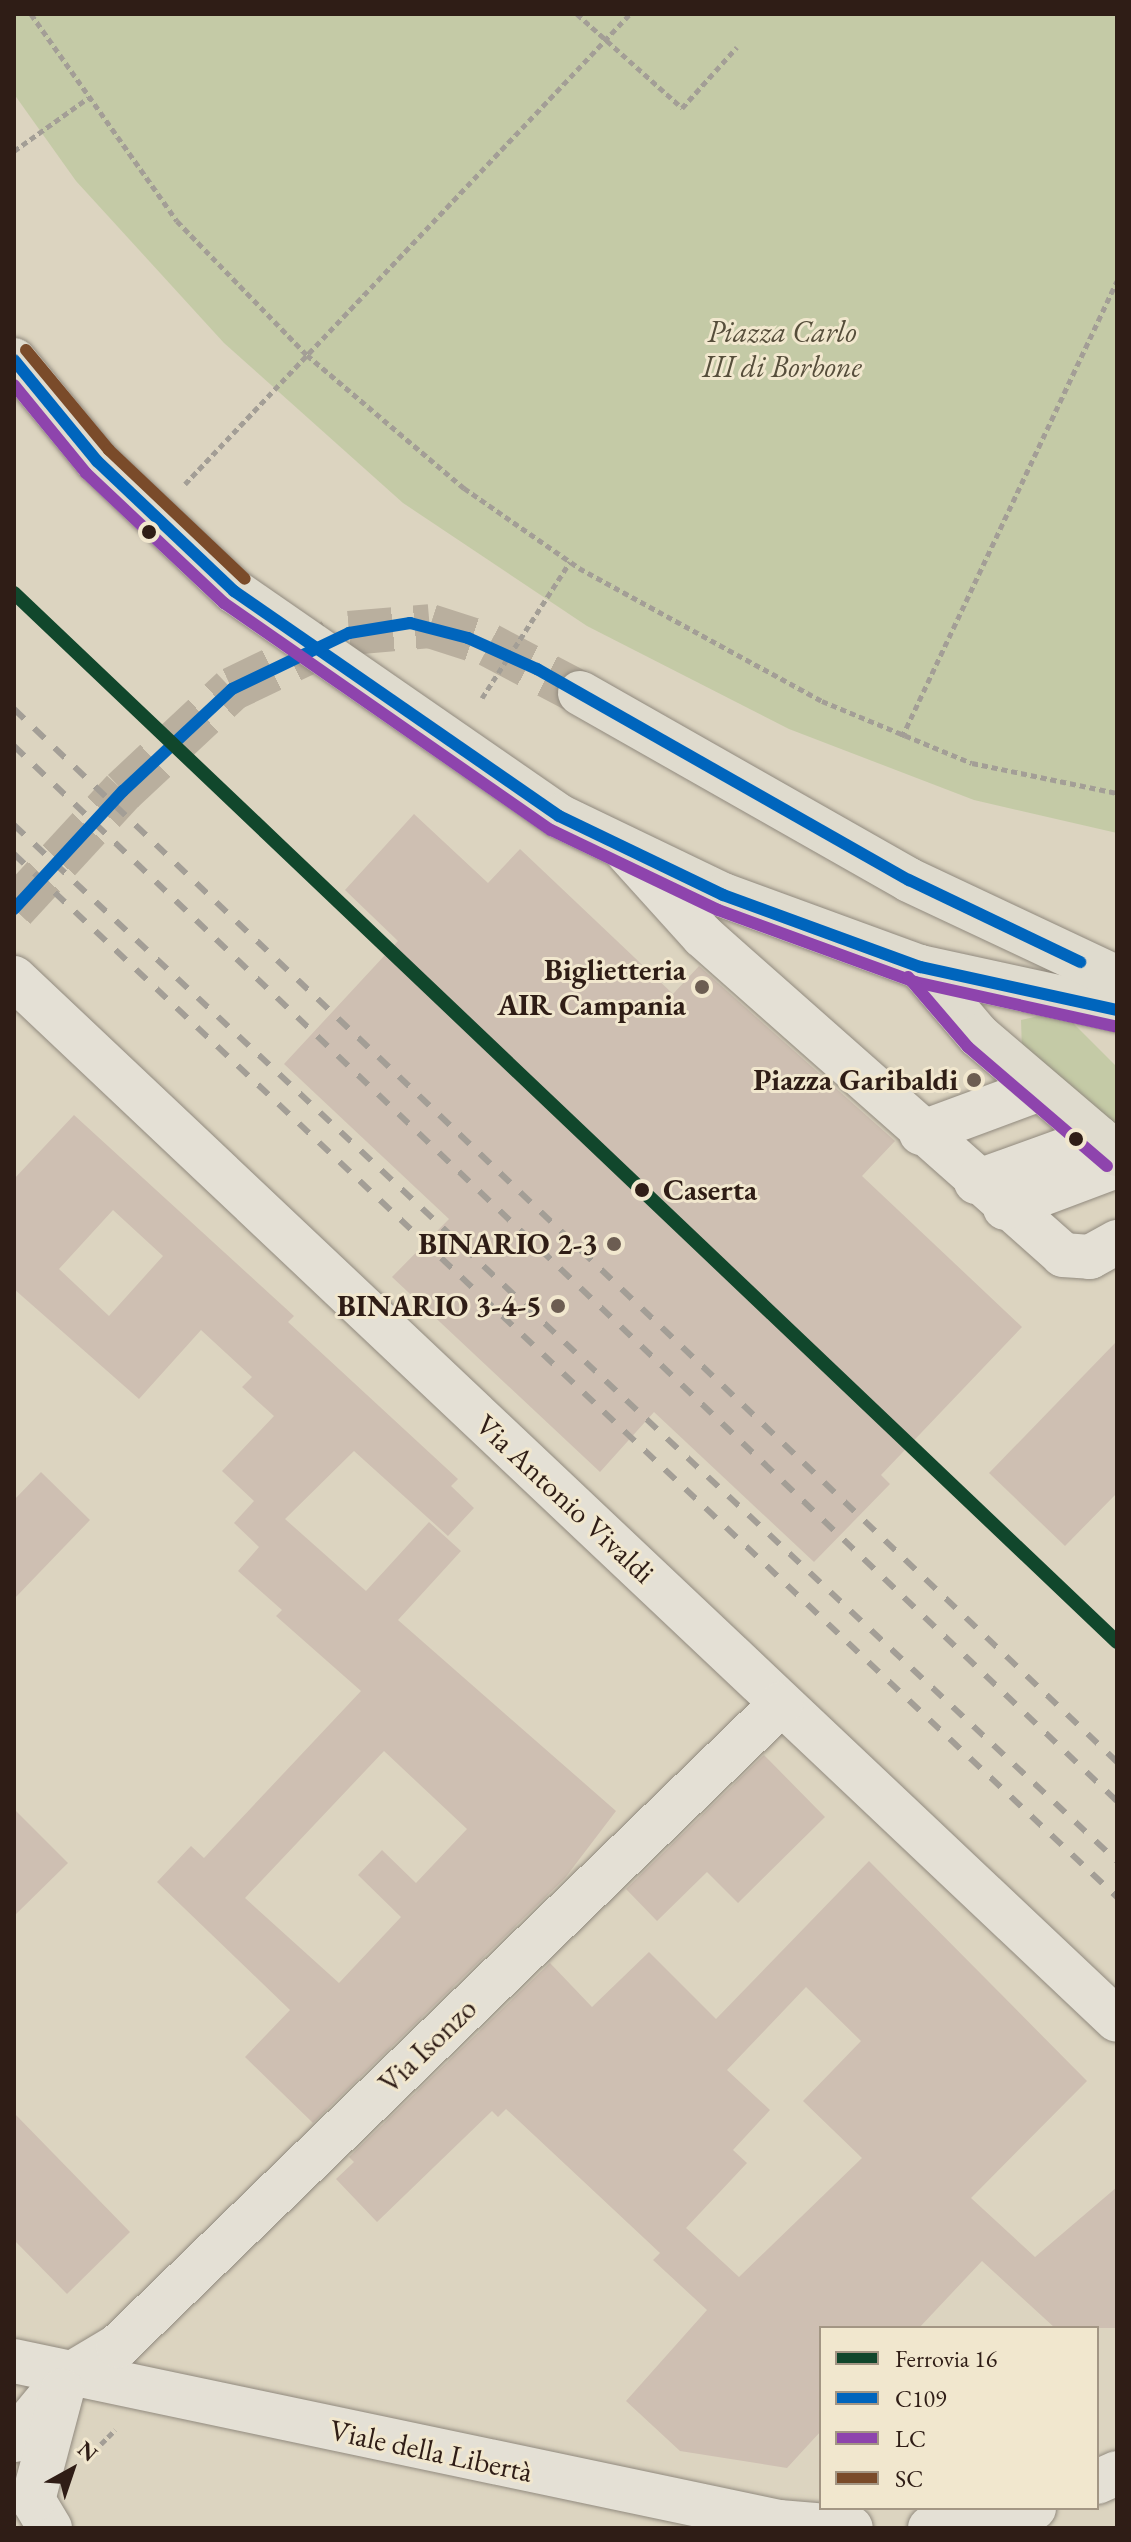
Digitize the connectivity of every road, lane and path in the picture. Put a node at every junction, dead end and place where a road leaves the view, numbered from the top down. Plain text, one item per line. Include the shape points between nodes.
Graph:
1 (31, 14) edge
2 (577, 14) edge
3 (630, 14) edge
4 (605, 40) junction
5 (737, 47) dead end
6 (88, 98) junction
7 (14, 151) edge
8 (1117, 281) edge
9 (307, 355) junction
10 (14, 360) edge
11 (152, 518) junction
12 (570, 562) junction
13 (580, 693) tunnel mouth
14 (482, 698) dead end
15 (902, 737) junction
16 (1117, 793) edge
17 (628, 853) junction
18 (920, 967) junction
19 (1117, 978) edge
20 (17, 987) edge
21 (1117, 1010) edge
22 (1088, 1132) edge
23 (962, 1170) junction
24 (1117, 1242) edge
25 (781, 1704) junction
26 (1117, 2020) edge
27 (14, 2361) edge
28 (66, 2377) junction
29 (14, 2440) edge
30 (1026, 2510) edge
31 (955, 2527) edge
32 (50, 2528) edge
33 (851, 2528) edge
34 (930, 2528) edge

1 - 6 path
2 - 4 path
3 - 4 path
4 - 5 path via 682,108
4 - 9 path
6 - 7 path
6 - 9 path via 177,221
8 - 15 path
9 - 11 path
9 - 12 path via 464,488
10 - 11 main road
11 - 17 main road via 234,591 458,752
12 - 14 path
12 - 15 path via 822,701
13 - 19 main road via 909,880
15 - 16 path via 1055,786
17 - 18 main road
17 - 23 street via 703,936
18 - 21 main road
18 - 22 main road via 963,1021
20 - 25 street, Via Antonio Vivaldi
22 - 23 street
22 - 23 street
23 - 24 street via 1063,1255 1090,1257
25 - 26 street, Via Antonio Vivaldi
25 - 28 street, Via Isonzo via 118,2346
27 - 28 street, Viale della Libertà
28 - 29 street, Via Isonzo
28 - 32 street via 33,2500
28 - 33 street, Viale della Libertà via 779,2522
30 - 31 street
31 - 34 street

